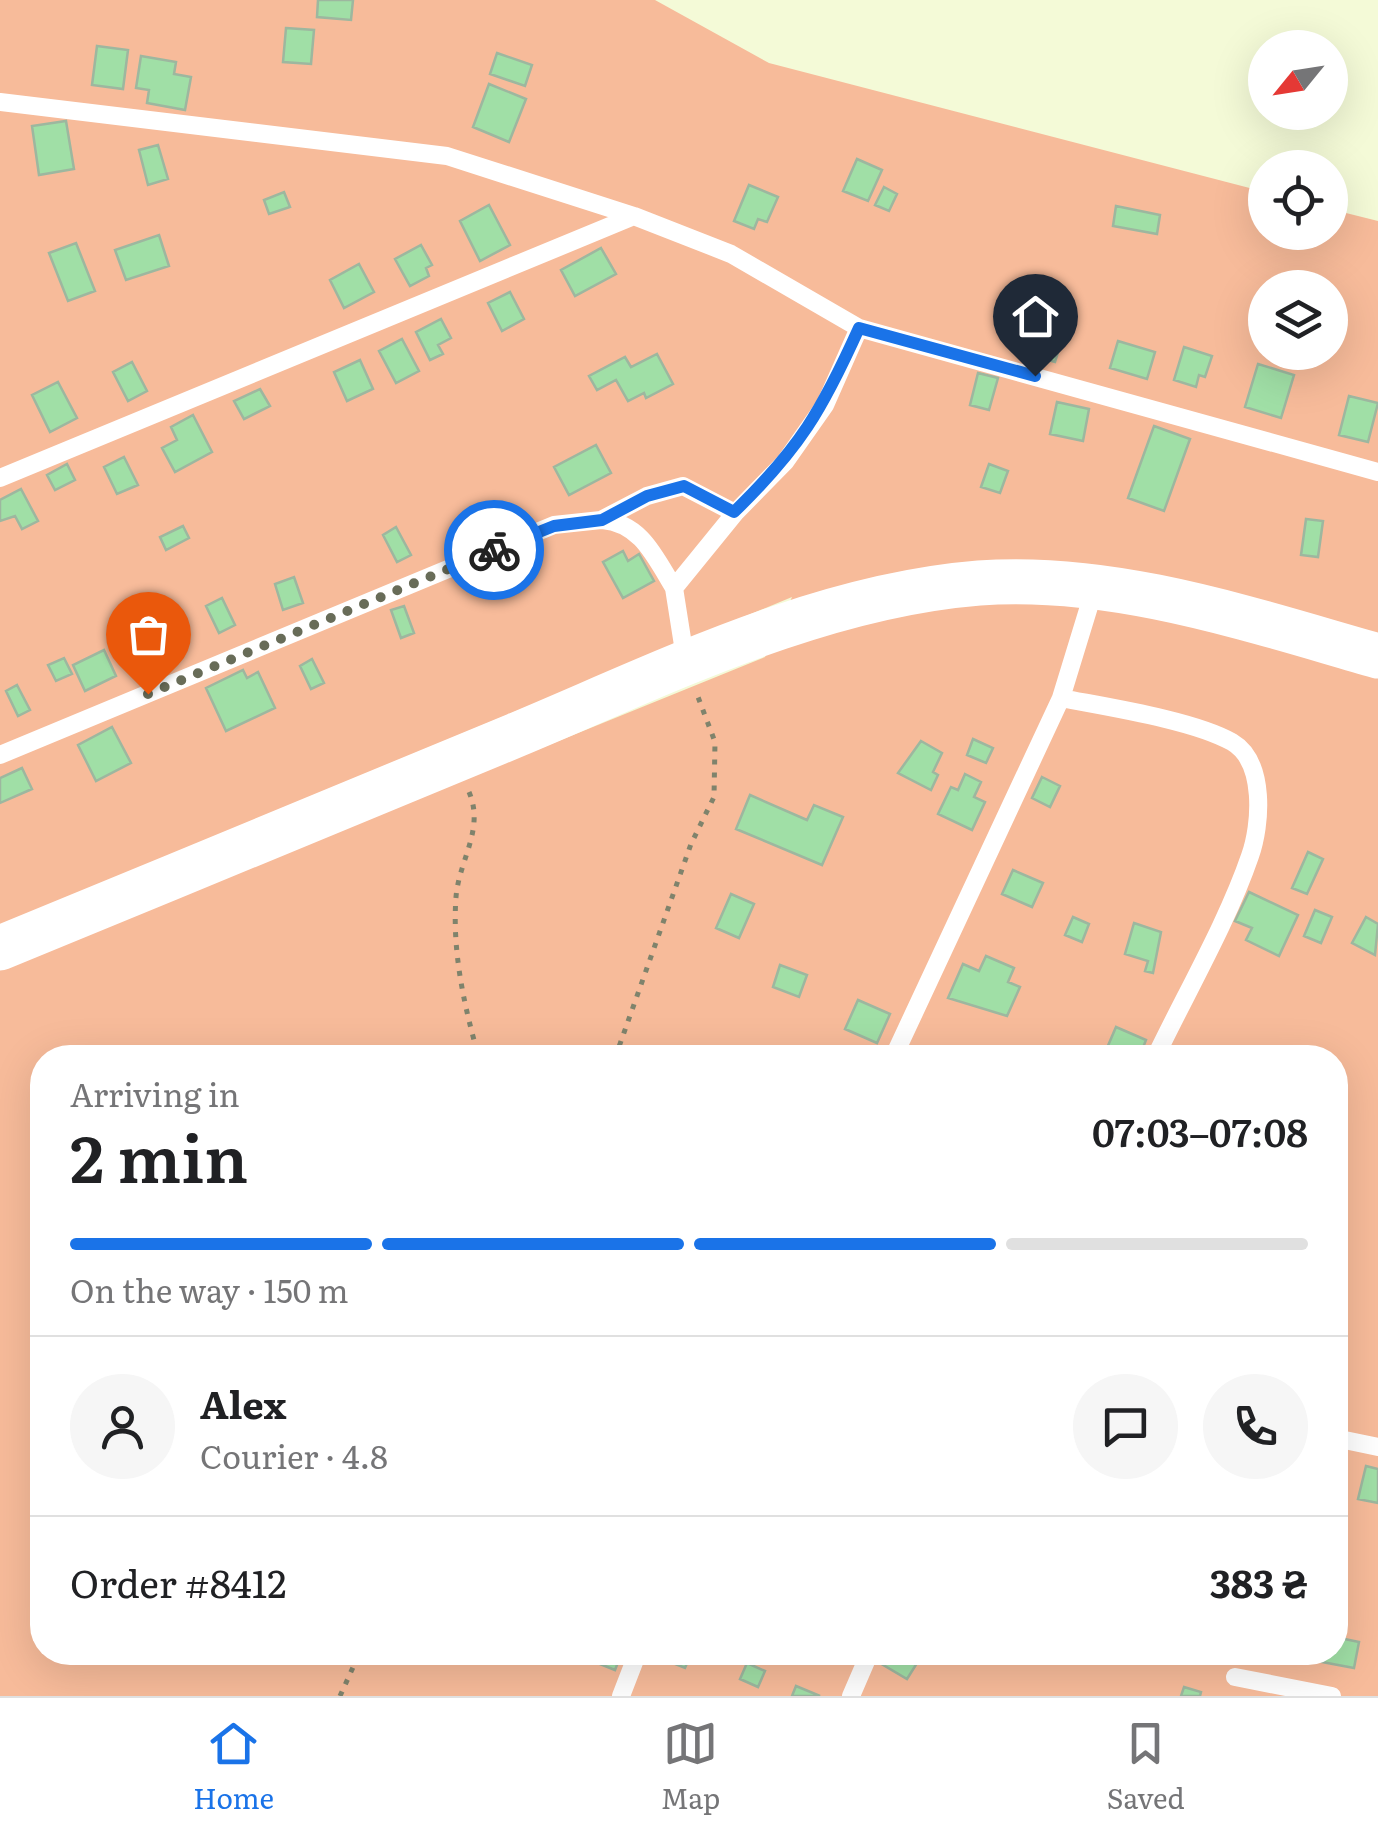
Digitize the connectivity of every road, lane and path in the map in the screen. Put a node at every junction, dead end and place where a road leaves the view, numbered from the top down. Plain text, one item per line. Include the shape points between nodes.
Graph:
1 (0, 102) edge
2 (634, 216) junction
3 (859, 328) junction
4 (1378, 472) edge
5 (0, 478) edge
6 (734, 512) junction
7 (602, 520) junction
8 (1095, 586) junction
9 (674, 588) junction
10 (1378, 656) edge
11 (686, 664) junction
12 (1061, 698) junction
13 (0, 755) edge
14 (455, 760) junction
15 (0, 948) edge
16 (476, 1045) edge
17 (620, 1045) edge
18 (899, 1045) edge
19 (1161, 1045) edge
20 (1348, 1441) edge
21 (1378, 1447) edge
22 (354, 1665) edge
23 (633, 1665) edge
24 (864, 1665) edge
25 (1236, 1677) dead end
26 (340, 1696) edge
27 (621, 1696) edge
28 (851, 1696) edge
29 (1332, 1696) edge

1 - 2 lane via 447,156
2 - 3 lane via 731,254
2 - 5 lane
3 - 4 lane
3 - 6 lane via 825,405 785,462
6 - 7 lane via 684,486
6 - 9 lane
7 - 9 lane via 621,521 645,541
7 - 13 lane via 554,526
8 - 10 street
8 - 11 street via 980,583 835,609
8 - 12 lane
9 - 11 lane
11 - 14 street
11 - 17 path via 714,742 714,797
12 - 18 lane
12 - 19 lane via 1154,717 1234,743 1252,765 1258,790 1251,854
14 - 15 street
14 - 16 path via 476,808 456,892 456,923
20 - 21 lane
22 - 26 path
23 - 27 lane
24 - 28 lane
25 - 29 lane

